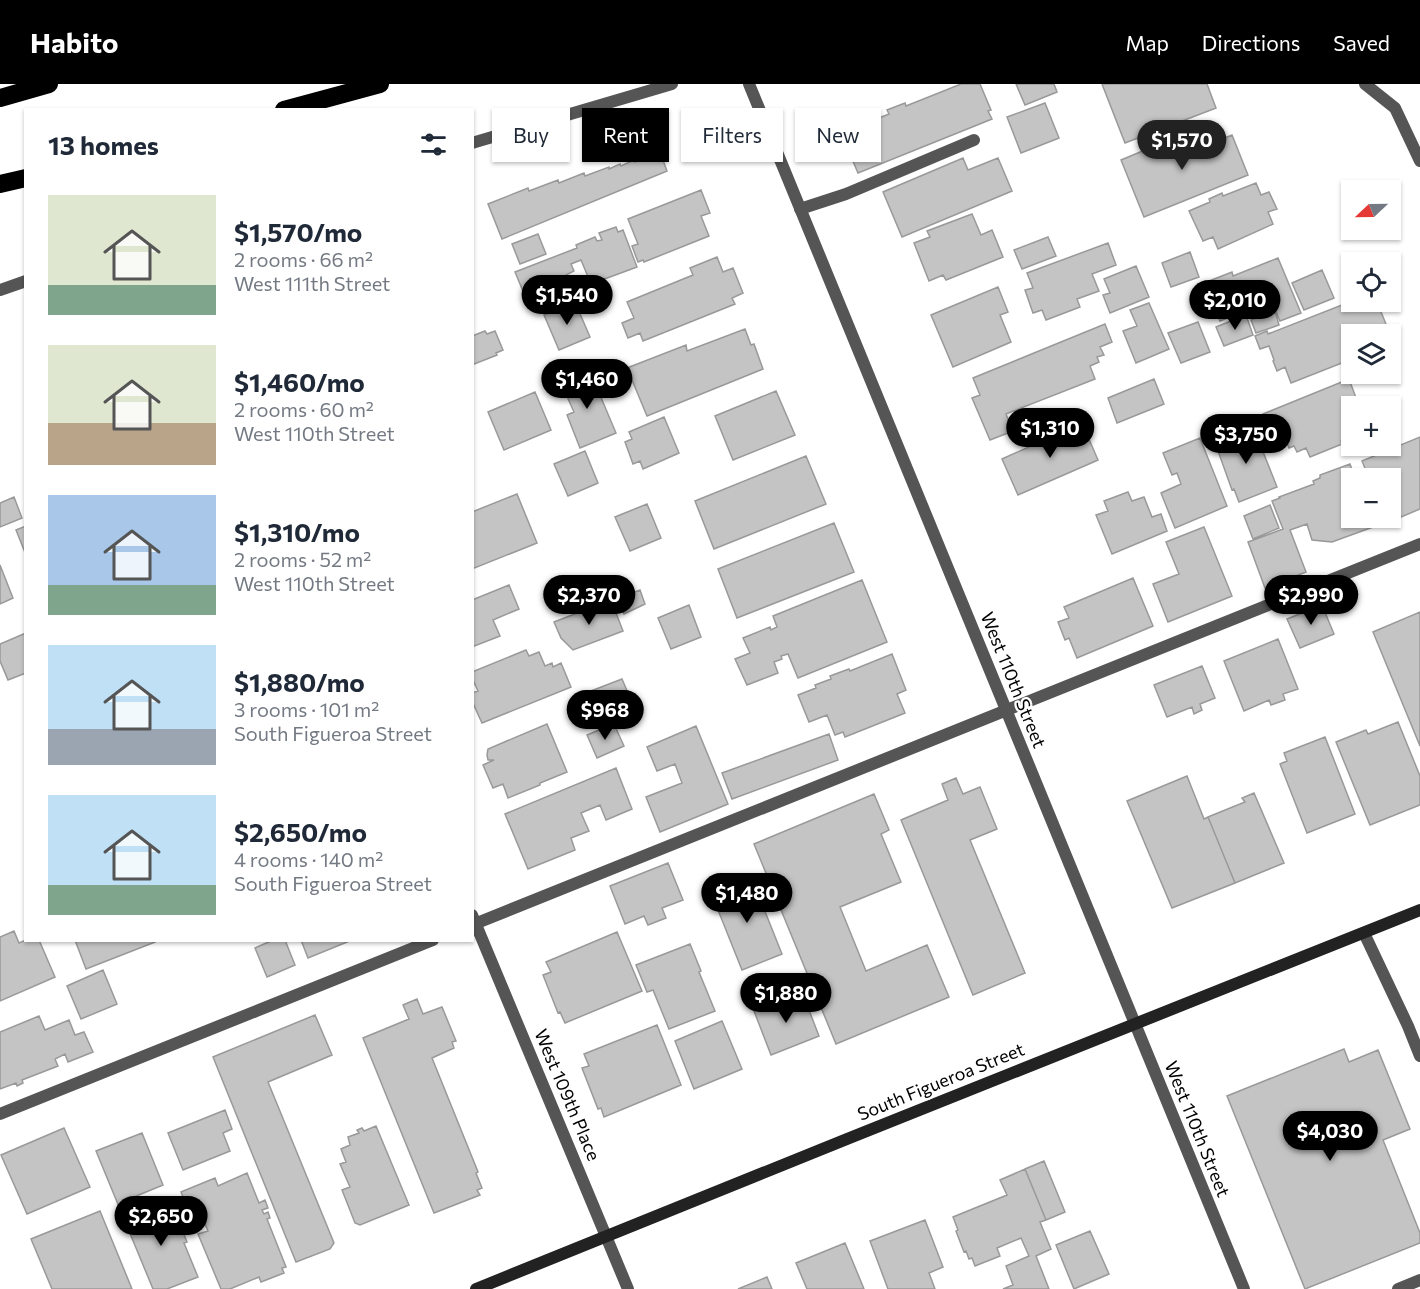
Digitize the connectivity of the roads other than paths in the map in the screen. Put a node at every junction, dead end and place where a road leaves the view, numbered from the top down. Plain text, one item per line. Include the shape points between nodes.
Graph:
1 (49, 84) edge
2 (380, 84) edge
3 (672, 84) edge
4 (749, 84) edge
5 (1365, 84) edge
6 (0, 98) edge
7 (291, 108) edge
8 (974, 140) dead end
9 (474, 142) edge
10 (1420, 162) edge
11 (24, 178) edge
12 (0, 184) edge
13 (800, 209) junction
14 (24, 282) edge
15 (0, 290) edge
16 (1420, 544) edge
17 (1006, 710) junction
18 (1420, 910) edge
19 (474, 921) edge
20 (1364, 933) junction
21 (428, 942) edge
22 (1135, 1024) junction
23 (1420, 1056) edge
24 (0, 1114) edge
25 (606, 1237) junction
26 (1420, 1280) edge
27 (476, 1289) edge
28 (628, 1289) edge
29 (1244, 1289) edge
30 (1398, 1289) edge

1 - 6 highway
2 - 7 highway
3 - 9 street
4 - 13 street, West 110th Street
5 - 10 street via 1395,108
8 - 13 street via 846,194
11 - 12 highway
13 - 17 street, West 110th Street
14 - 15 street
16 - 17 street
17 - 19 street
17 - 22 street, West 110th Street
18 - 20 main road, South Figueroa Street
19 - 25 street, West 109th Place
20 - 22 main road, South Figueroa Street
20 - 23 street
21 - 24 street
22 - 25 main road, South Figueroa Street
22 - 29 street, West 110th Street
25 - 27 main road, South Figueroa Street
25 - 28 street, West 109th Place
26 - 30 street

